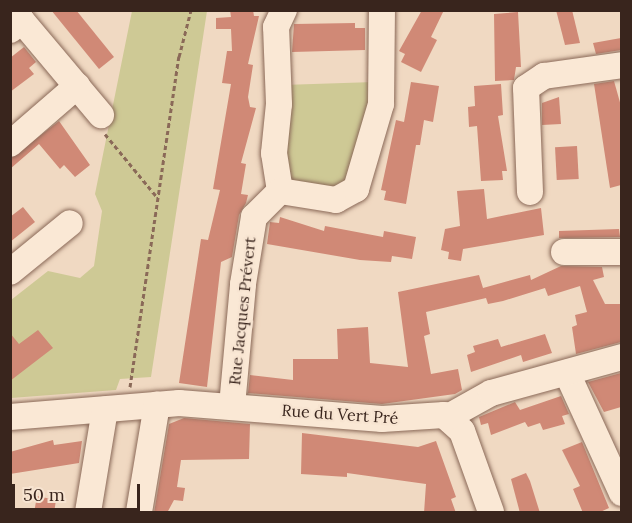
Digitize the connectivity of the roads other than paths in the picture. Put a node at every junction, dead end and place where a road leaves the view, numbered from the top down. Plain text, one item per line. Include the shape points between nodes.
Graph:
1 (284, 10) edge
2 (382, 10) edge
3 (15, 20) edge
4 (621, 65) edge
5 (77, 86) junction
6 (101, 115) road end
7 (10, 144) edge
8 (280, 191) junction
9 (530, 192) dead end
10 (70, 223) dead end
11 (564, 252) dead end
12 (621, 252) edge
13 (10, 272) edge
14 (621, 357) edge
15 (567, 373) junction
16 (157, 404) junction
17 (232, 406) junction
18 (116, 408) junction
19 (10, 417) edge
20 (448, 417) junction
21 (621, 493) edge
22 (88, 513) edge
23 (139, 513) edge
24 (491, 513) edge

1 - 8 street via 276,27 279,104 274,153
2 - 8 street via 381,104 356,189 336,200
3 - 5 street
4 - 9 street via 544,76 526,88
5 - 6 street
5 - 7 street
8 - 17 street, Rue Jacques Prévert via 258,209 252,225
10 - 13 street
11 - 12 street
14 - 15 street, Rue du Vert Pré
15 - 20 street, Rue du Vert Pré via 491,393
15 - 21 street
16 - 17 street, Rue du Vert Pré
16 - 18 street, Rue du Vert Pré
16 - 23 street
17 - 20 street, Rue du Vert Pré via 382,419
18 - 19 street, Rue du Vert Pré
18 - 22 street
20 - 24 street via 465,438

